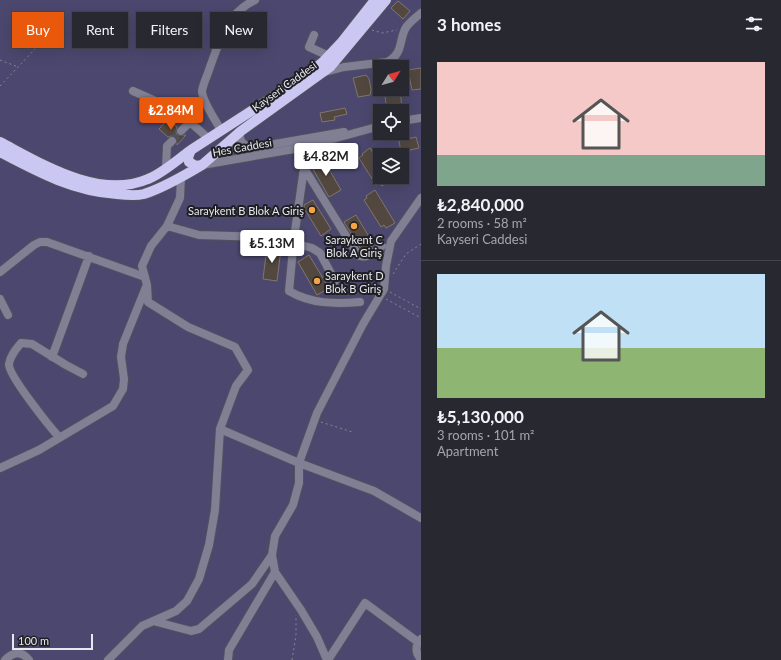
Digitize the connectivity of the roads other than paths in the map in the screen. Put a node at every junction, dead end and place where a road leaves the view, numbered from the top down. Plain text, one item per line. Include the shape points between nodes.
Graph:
1 (255, 0) edge
2 (375, 0) edge
3 (386, 0) edge
4 (421, 13) edge
5 (314, 35) dead end
6 (328, 56) junction
7 (323, 73) junction
8 (133, 91) dead end
9 (206, 102) junction
10 (421, 118) edge
11 (409, 120) edge
12 (373, 127) edge
13 (373, 128) edge
14 (221, 130) junction
15 (181, 131) tunnel mouth
16 (241, 131) junction
17 (208, 138) junction
18 (172, 140) tunnel mouth
19 (0, 142) edge
20 (252, 148) junction
21 (300, 148) junction
22 (192, 149) junction
23 (220, 149) junction
24 (0, 152) edge
25 (203, 165) junction
26 (166, 168) junction
27 (304, 168) junction
28 (180, 177) junction
29 (421, 198) edge
30 (168, 226) junction
31 (294, 240) junction
32 (382, 246) dead end
33 (89, 256) junction
34 (0, 272) edge
35 (146, 281) junction
36 (335, 281) dead end
37 (0, 299) edge
38 (360, 302) dead end
39 (8, 315) dead end
40 (52, 357) junction
41 (84, 374) dead end
42 (220, 429) junction
43 (59, 437) junction
44 (299, 463) junction
45 (0, 468) edge
46 (421, 518) edge
47 (272, 555) junction
48 (275, 572) junction
49 (153, 621) junction
50 (420, 640) edge
51 (418, 659) edge
52 (5, 660) edge
53 (29, 660) edge
54 (108, 660) edge
55 (228, 660) edge
56 (328, 660) edge

1 - 9 street via 242,7 229,21 202,92
2 - 6 main road, Kayseri Caddesi
3 - 7 main road, Kayseri Caddesi
4 - 7 street via 406,28 397,55 392,59
5 - 6 street via 308,46
6 - 14 main road, Kayseri Caddesi via 307,75
7 - 16 main road, Kayseri Caddesi
8 - 9 street via 171,108
9 - 14 street
10 - 11 street
12 - 20 street, Hes Caddesi
13 - 21 street, Hes Caddesi
14 - 17 main road, Kayseri Caddesi
15 - 17 street via 190,122
16 - 20 street via 241,142
16 - 23 main road, Kayseri Caddesi
17 - 22 main road, Kayseri Caddesi
17 - 23 main road
18 - 26 street via 167,146
19 - 26 main road, Kayseri Caddesi via 50,168 79,179 111,186 129,185 148,179
20 - 23 street, Hes Caddesi
21 - 25 street, Hes Caddesi
21 - 27 street
22 - 25 main road via 188,154 189,162 196,166
22 - 26 main road, Kayseri Caddesi
23 - 25 main road, Kayseri Caddesi
24 - 28 main road, Kayseri Caddesi via 45,176 106,194 144,194
25 - 28 main road, Kayseri Caddesi
27 - 31 street
27 - 32 street via 358,255 366,256
28 - 30 street via 180,198
29 - 44 street via 391,241 384,289 340,366 315,420
30 - 31 street via 199,235
30 - 35 street via 151,246 142,266
31 - 36 street via 320,253
31 - 38 street via 289,290 301,298 330,304
33 - 34 street via 40,242
33 - 35 street
33 - 40 street
35 - 42 street via 148,302 188,327 235,347 248,370 236,386
35 - 43 street via 123,344 124,379 118,399 106,411
37 - 39 street
40 - 41 street
40 - 43 street via 32,344 21,343 11,355 9,365 12,374 35,408
42 - 44 street
42 - 49 street via 214,510 209,545 199,579 187,601 176,611
43 - 45 street via 39,450
44 - 46 street via 374,491
44 - 47 street via 299,483 293,505 275,536
47 - 48 street
47 - 49 street via 252,584 199,629 191,631
48 - 55 street via 229,650
48 - 56 street via 301,610
49 - 54 street via 142,626
50 - 51 street via 416,649
50 - 56 street via 365,603
52 - 53 street via 10,655 18,653 25,655

